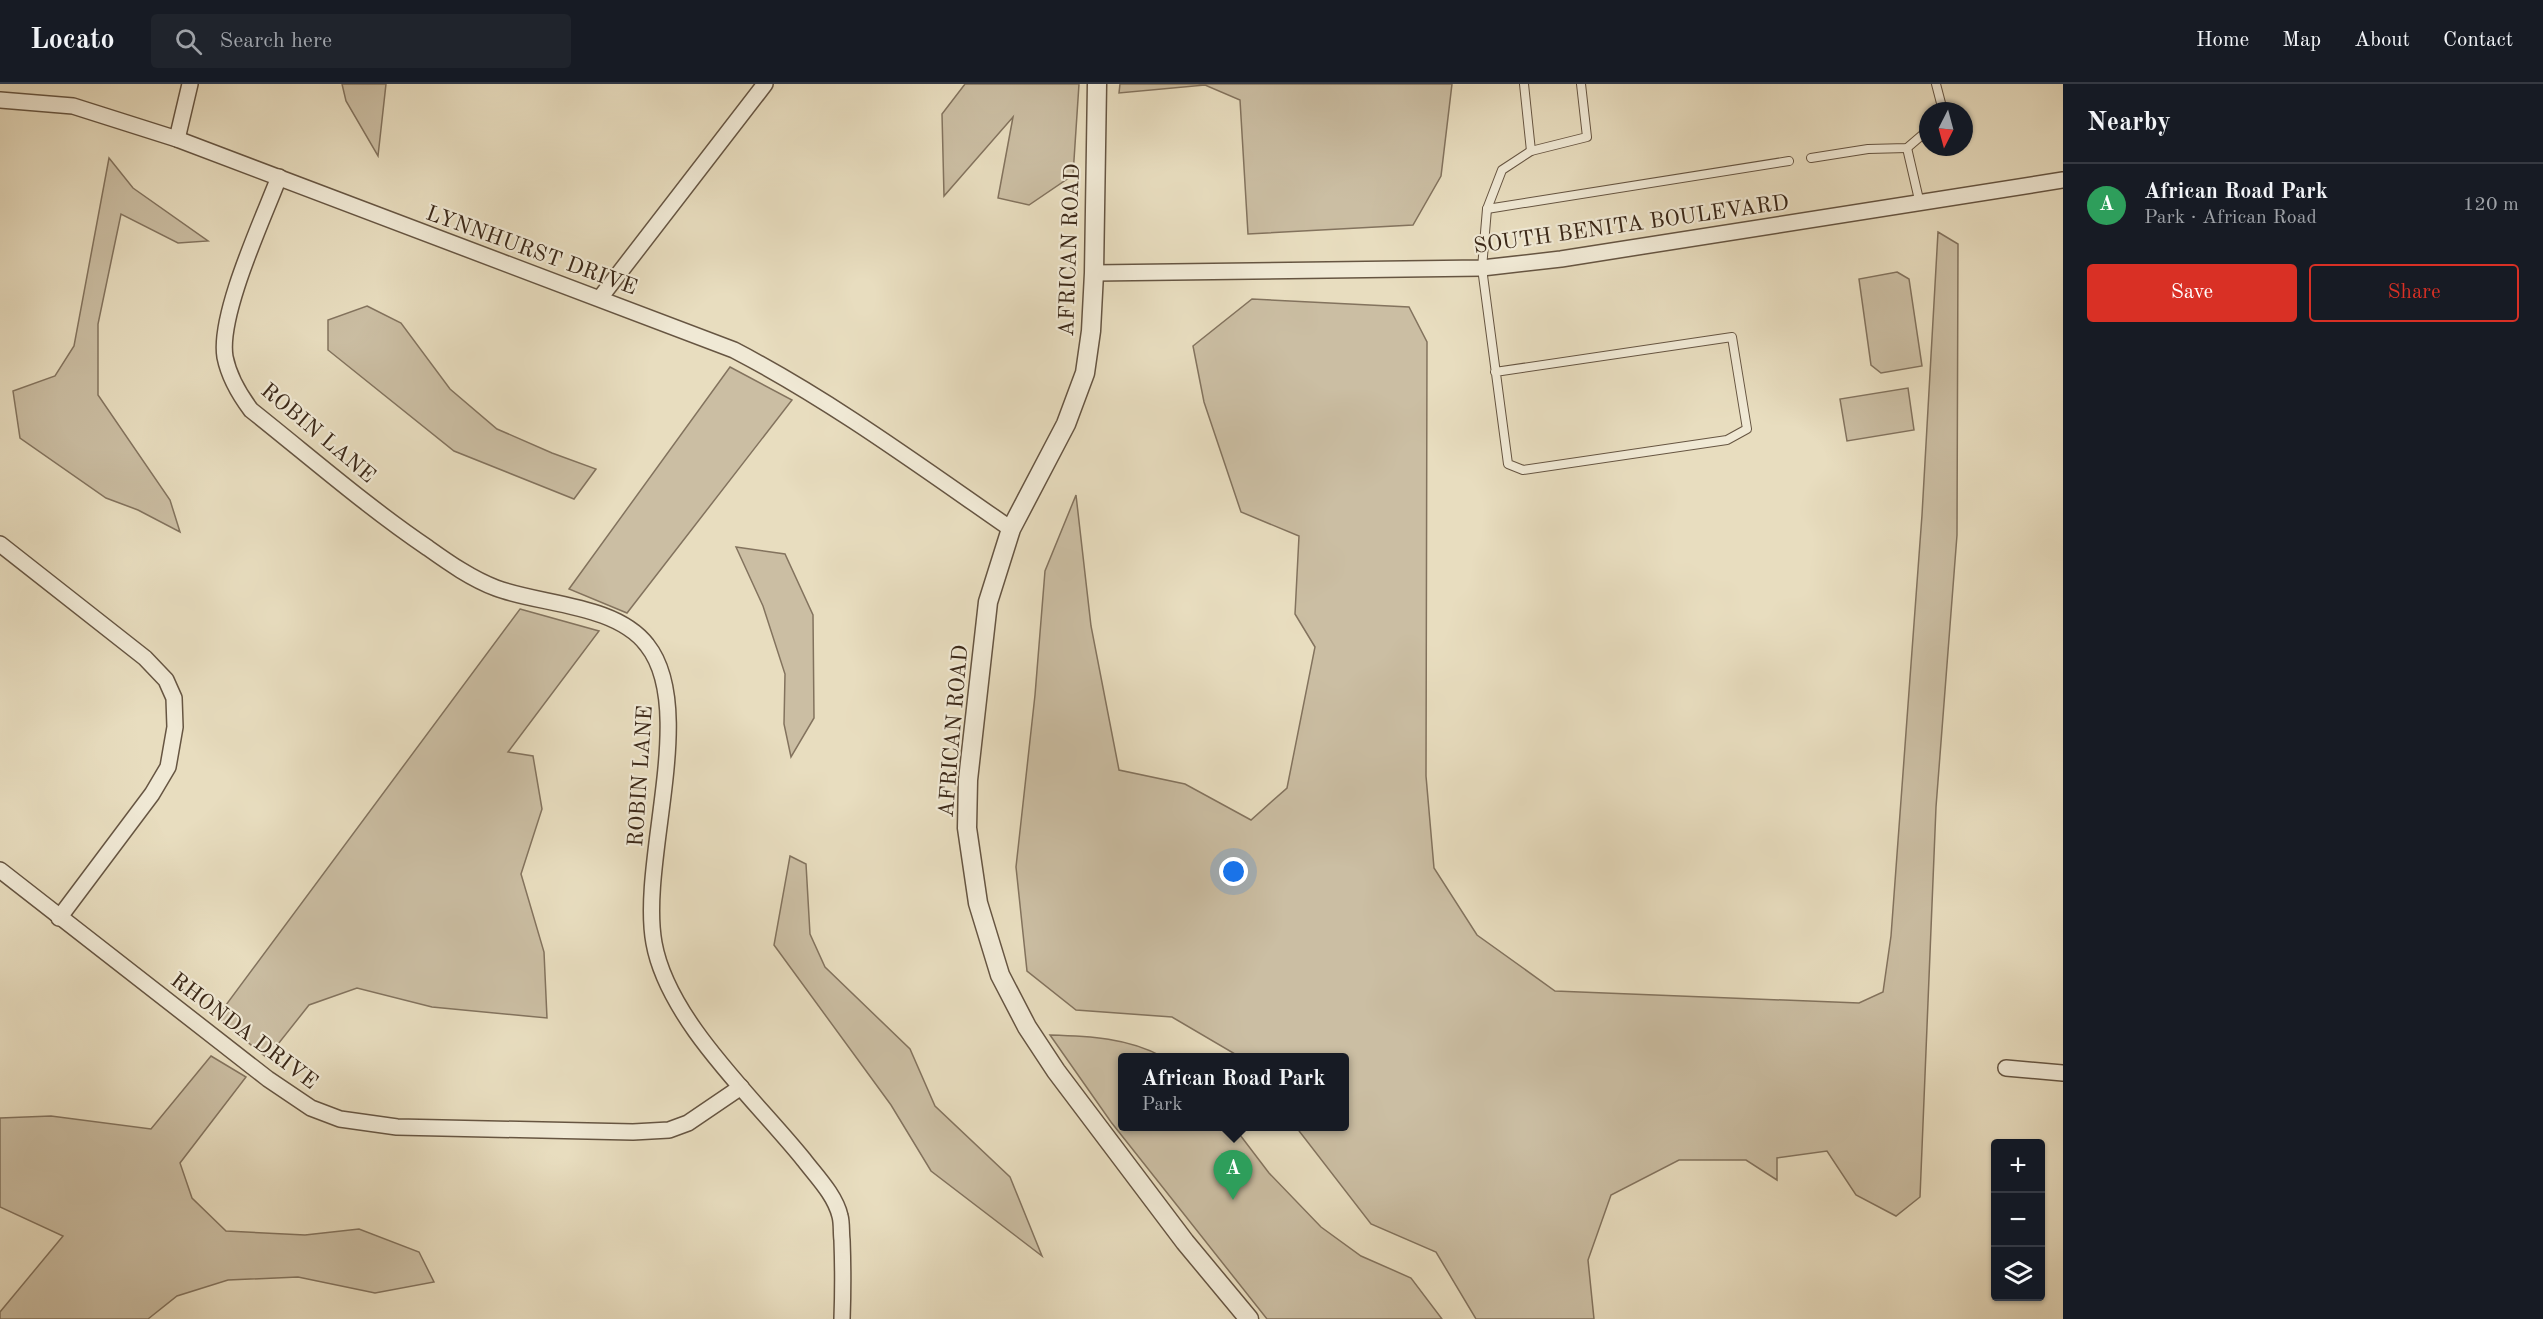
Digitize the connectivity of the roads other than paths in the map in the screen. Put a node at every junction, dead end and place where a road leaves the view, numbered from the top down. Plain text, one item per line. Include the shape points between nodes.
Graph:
1 (190, 84) edge
2 (1097, 84) edge
3 (1524, 84) edge
4 (1581, 84) edge
5 (1936, 84) edge
6 (760, 85) edge
7 (0, 100) edge
8 (1941, 102) edge
9 (1919, 138) edge
10 (177, 139) junction
11 (1907, 148) junction
12 (1531, 151) junction
13 (1811, 158) dead end
14 (1789, 161) dead end
15 (279, 177) junction
16 (2063, 180) edge
17 (1920, 204) junction
18 (1487, 209) junction
19 (1482, 268) junction
20 (1094, 273) junction
21 (600, 298) junction
22 (1495, 372) junction
23 (1011, 529) junction
24 (0, 544) edge
25 (0, 870) edge
26 (59, 918) junction
27 (2006, 1068) dead end
28 (2063, 1073) edge
29 (741, 1087) junction
30 (842, 1319) edge
31 (1249, 1319) edge

1 - 10 street
2 - 20 street, AFRICAN ROAD
3 - 12 lane
4 - 12 lane via 1587,137
5 - 8 lane
6 - 21 street
7 - 10 street, LYNNHURST DRIVE via 74,106
9 - 11 lane
10 - 15 street, LYNNHURST DRIVE
11 - 13 lane
11 - 17 lane
12 - 18 lane via 1502,170
14 - 18 lane
15 - 21 street, LYNNHURST DRIVE
15 - 29 street, ROBIN LANE via 225,328 225,356 236,389 251,410 401,530 458,569 496,588 605,617 627,626 648,645 665,678 670,716 651,898 654,943 669,990 681,1012
16 - 17 street, SOUTH BENITA BOULEVARD
17 - 19 street, SOUTH BENITA BOULEVARD
18 - 19 lane
19 - 20 street, SOUTH BENITA BOULEVARD
19 - 22 lane
20 - 23 street, AFRICAN ROAD via 1085,373 1066,424
21 - 23 street, LYNNHURST DRIVE via 734,350 777,372 873,432
22 - 22 lane via 1508,464 1523,470 1727,441 1747,429 1732,337
23 - 31 street, AFRICAN ROAD via 988,602 968,780 967,828 978,903 1000,975 1027,1027 1185,1242
24 - 26 street via 145,658 166,680 174,698 175,727 168,767
25 - 26 street, RHONDA DRIVE
26 - 29 street, RHONDA DRIVE via 268,1079 311,1108 340,1119 397,1127 669,1130 688,1123
27 - 28 street
29 - 30 street, ROBIN LANE via 830,1194 841,1216

